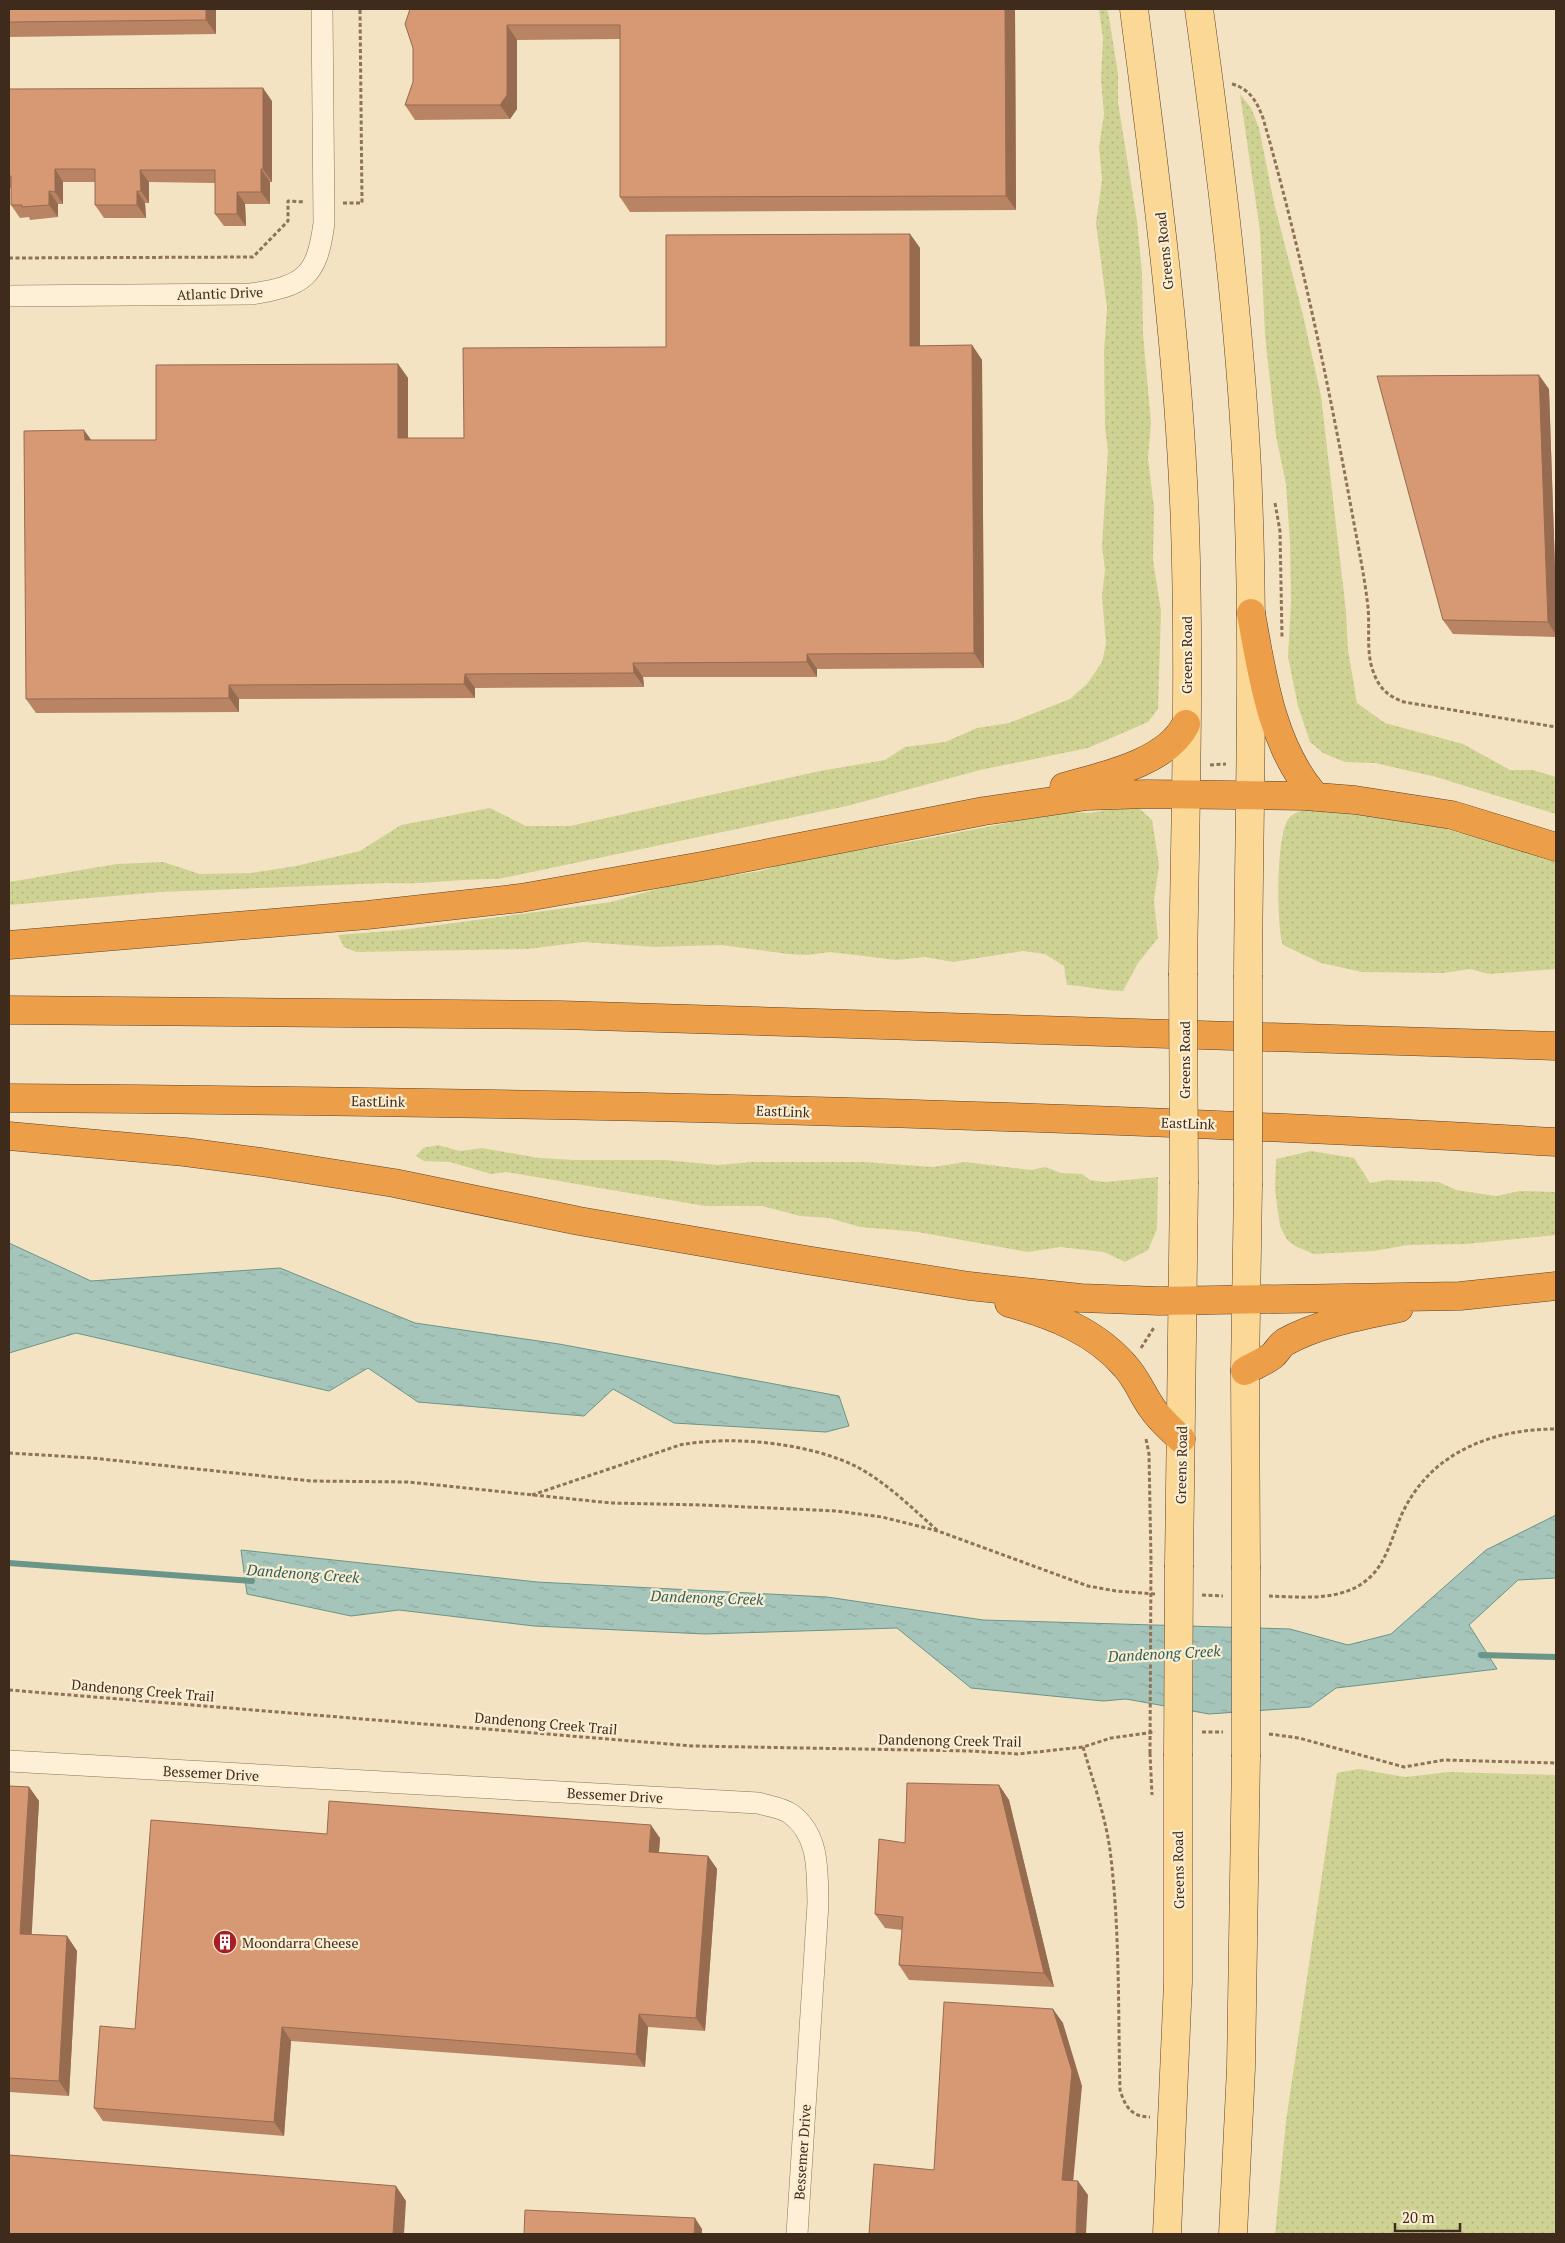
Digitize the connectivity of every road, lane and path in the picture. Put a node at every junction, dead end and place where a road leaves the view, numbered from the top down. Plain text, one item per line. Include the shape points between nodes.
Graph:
1 (322, 9) edge
2 (360, 9) edge
3 (1134, 9) edge
4 (1199, 9) edge
5 (1209, 84) junction
6 (324, 202) junction
7 (9, 258) edge
8 (9, 296) edge
9 (1251, 613) junction
10 (1186, 724) junction
11 (1556, 727) edge
12 (1250, 764) junction
13 (1185, 767) junction
14 (1185, 795) junction
15 (1250, 796) junction
16 (1316, 797) junction
17 (984, 811) junction
18 (1556, 847) edge
19 (9, 945) edge
20 (9, 1010) edge
21 (1556, 1046) edge
22 (9, 1098) edge
23 (9, 1136) edge
24 (1556, 1142) edge
25 (969, 1286) junction
26 (1556, 1286) edge
27 (1460, 1296) junction
28 (1247, 1299) junction
29 (1184, 1300) junction
30 (1245, 1371) junction
31 (1556, 1429) edge
32 (1181, 1439) junction
33 (9, 1453) edge
34 (529, 1496) junction
35 (938, 1531) junction
36 (1151, 1561) dead end
37 (1164, 1594) dead end
38 (1192, 1595) dead end
39 (1231, 1596) dead end
40 (1260, 1596) dead end
41 (9, 1690) edge
42 (1150, 1753) dead end
43 (9, 1761) edge
44 (1556, 1763) edge
45 (1404, 1767) dead end
46 (1173, 2118) junction
47 (797, 2234) edge
48 (1167, 2234) edge
49 (1233, 2234) edge

1 - 6 street, Atlantic Drive
2 - 6 path via 362,204
3 - 10 main road, Greens Road via 1157,188 1179,415 1185,526
4 - 5 main road
5 - 9 main road via 1227,222 1237,338 1247,470
5 - 11 path via 1241,86 1256,102 1266,126 1318,331 1360,553 1368,606 1372,669 1376,680 1391,698 1404,702
6 - 7 path via 288,201 288,222 253,257
6 - 8 street, Atlantic Drive via 320,251 309,272 296,283 274,290 251,294
9 - 12 main road
9 - 16 highway via 1277,727 1298,776
10 - 13 main road, Greens Road
10 - 17 highway via 1165,749 1134,764
12 - 13 path
12 - 15 main road
13 - 14 main road, Greens Road
14 - 15 highway
14 - 17 highway via 1087,796
14 - 29 main road, Greens Road, bridge
15 - 16 highway
15 - 28 main road, bridge
16 - 18 highway via 1411,807 1452,815
17 - 19 highway via 521,898 367,915
20 - 21 highway via 560,1015
22 - 24 highway, EastLink via 578,1104 1333,1129
23 - 25 highway via 261,1162 394,1183 589,1223
25 - 29 highway via 1081,1298
25 - 32 highway via 1002,1302 1059,1318 1079,1329 1125,1365 1152,1409
26 - 27 highway
27 - 28 highway
27 - 30 highway via 1376,1313 1306,1333 1285,1342 1273,1355
28 - 29 highway
28 - 30 main road
29 - 32 main road, Greens Road
30 - 49 main road, bridge via 1246,1757 1241,2068
31 - 40 path via 1514,1430 1489,1437 1462,1450 1433,1470 1413,1492 1380,1565 1368,1580 1350,1590 1327,1596
32 - 46 main road, Greens Road, bridge via 1178,1982
33 - 34 path via 92,1458 311,1481 408,1482
34 - 35 path via 611,1503 837,1511 882,1517
34 - 35 path via 680,1445 709,1440 762,1442 802,1450 858,1468 890,1488
35 - 37 path via 1088,1586
36 - 42 path, bridge
38 - 39 path
41 - 46 path, Dandenong Creek Trail via 693,1746 1018,1754 1083,1747 1110,1849 1115,1908 1120,2090 1124,2103 1140,2117
43 - 47 street, Bessemer Drive via 758,1803 790,1814 811,1835 816,1858 818,1903
44 - 45 path via 1444,1760
46 - 48 main road, Greens Road

